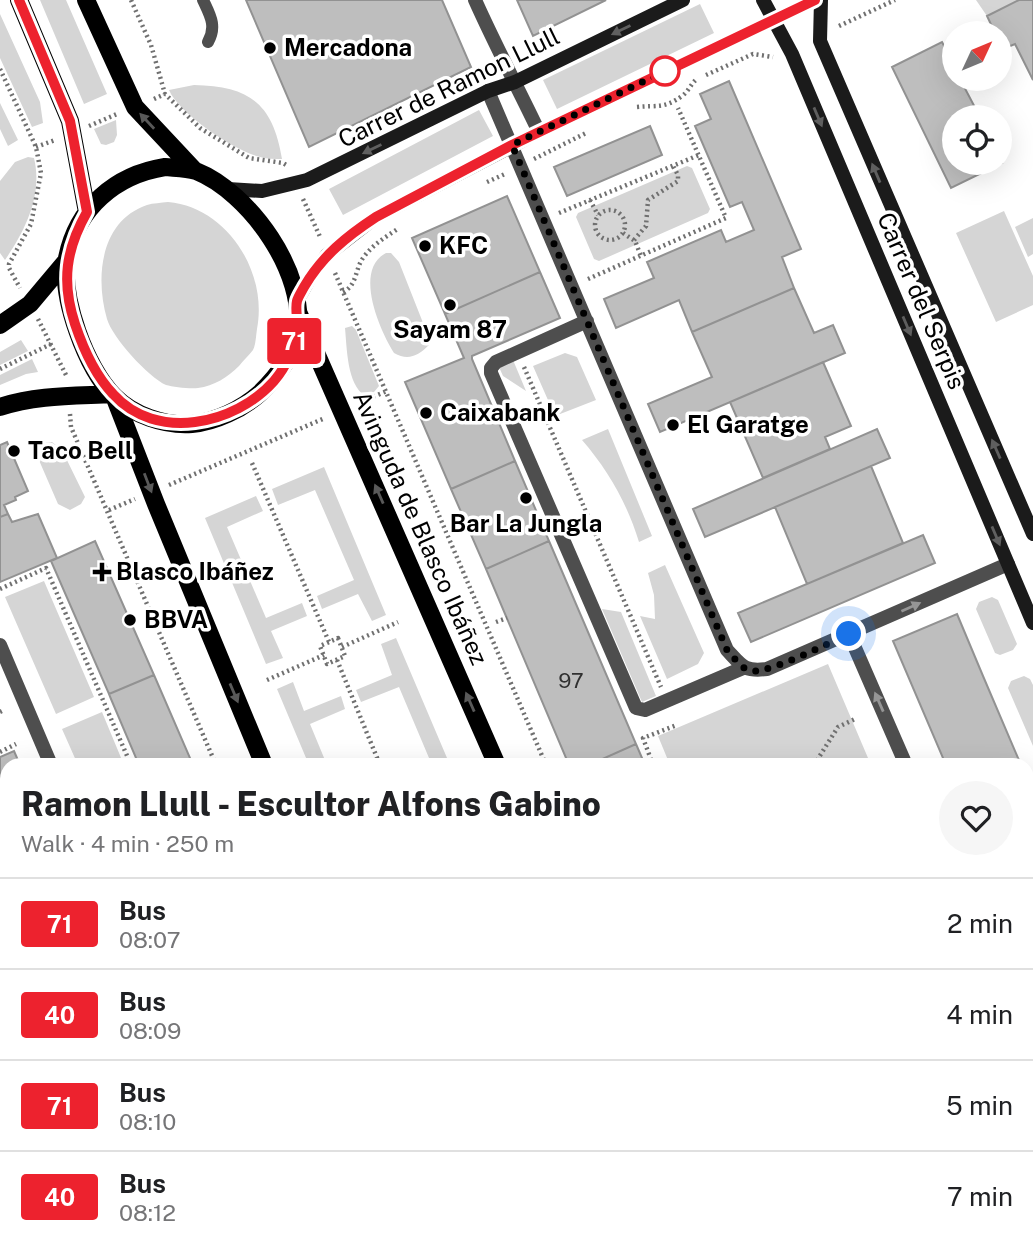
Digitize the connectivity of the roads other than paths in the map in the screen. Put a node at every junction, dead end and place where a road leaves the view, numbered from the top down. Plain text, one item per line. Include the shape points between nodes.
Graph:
1 (19, 0) edge
2 (86, 0) edge
3 (204, 0) edge
4 (475, 0) edge
5 (683, 0) edge
6 (762, 0) edge
7 (815, 0) edge
8 (821, 0) edge
9 (773, 21) junction
10 (208, 42) dead end
11 (515, 82) junction
12 (488, 91) junction
13 (539, 132) junction
14 (512, 145) junction
15 (194, 170) junction
16 (228, 190) junction
17 (87, 212) junction
18 (67, 260) junction
19 (297, 306) junction
20 (587, 321) junction
21 (1, 323) edge
22 (113, 395) junction
23 (0, 407) edge
24 (1033, 534) edge
25 (1008, 564) junction
26 (1033, 622) edge
27 (849, 634) junction
28 (0, 645) edge
29 (748, 669) junction
30 (48, 758) edge
31 (261, 758) edge
32 (494, 758) edge
33 (903, 758) edge

1 - 17 main road via 70,121
15 -> 2 main road via 135,107
3 - 10 lane via 214,32
4 - 11 street
5 -> 11 street, Carrer de Ramon Llull
6 - 9 street, Carrer del Serpis
7 - 9 street
24 -> 8 street, Carrer del Serpis via 820,41
9 - 13 street
9 -> 25 street, Carrer del Serpis via 792,54
11 - 12 street, Carrer de Ramon Llull
11 - 13 street
12 - 14 street
12 -> 16 street, Carrer de Ramon Llull via 307,180 279,189
13 - 14 street
14 - 19 street via 355,231 319,264
14 - 20 street
15 - 16 main road
15 - 17 main road via 165,167 141,171 122,181
16 - 19 main road via 247,206 281,257
17 - 18 main road
18 - 21 main road via 30,304
18 - 22 main road via 67,292 74,321 93,365
19 - 22 main road via 297,332 289,357 274,380 250,402 222,416 191,424 160,421 135,412
32 -> 19 main road, Avinguda de Blasco Ibáñez
20 - 29 street via 727,650
20 - 29 street via 491,368 636,708 645,710
22 - 23 main road via 54,397
22 -> 31 main road
25 - 26 street, Carrer del Serpis
27 -> 25 street
27 - 29 street via 767,669
33 -> 27 street
28 - 30 street

